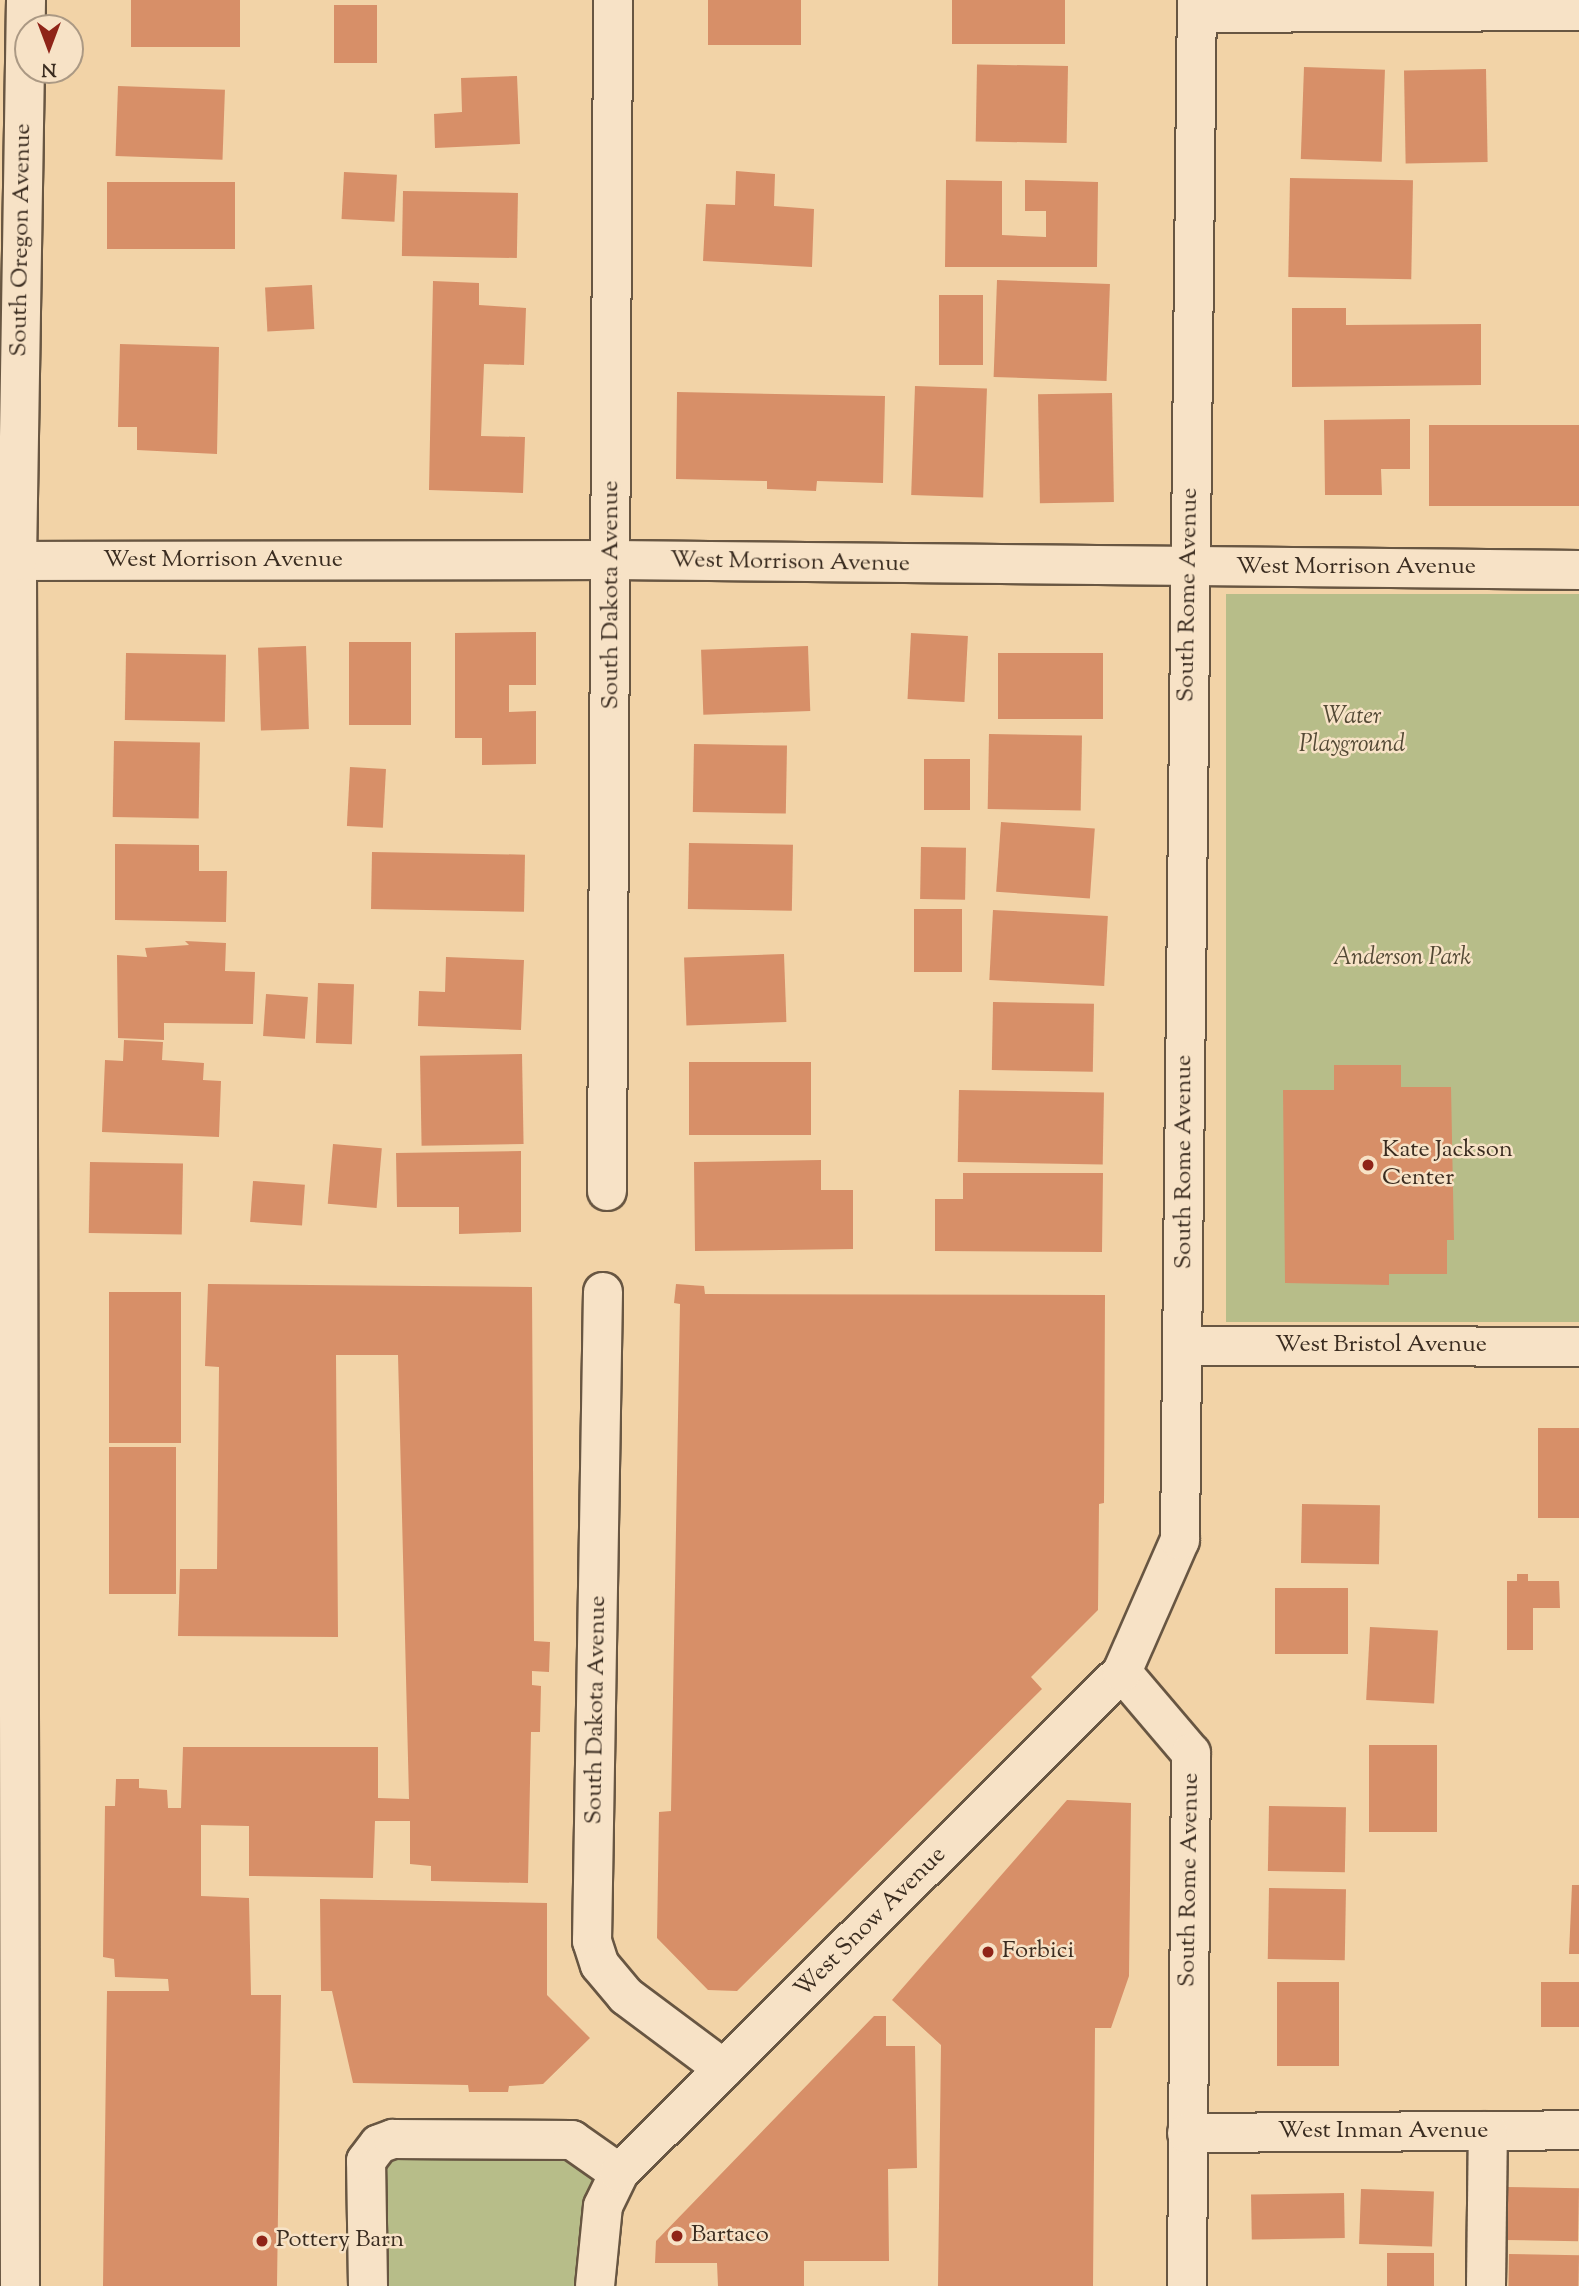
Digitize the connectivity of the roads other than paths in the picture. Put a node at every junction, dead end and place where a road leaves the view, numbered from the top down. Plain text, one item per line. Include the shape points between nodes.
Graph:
1 (26, 0) edge
2 (613, 0) edge
3 (1197, 6) edge
4 (1579, 11) edge
5 (612, 560) junction
6 (8, 561) edge
7 (1189, 568) junction
8 (1579, 570) edge
9 (607, 1191) dead end
10 (603, 1292) dead end
11 (1184, 1346) junction
12 (1579, 1347) edge
13 (1122, 1672) junction
14 (9, 2040) edge
15 (724, 2069) junction
16 (1579, 2130) edge
17 (1488, 2131) junction
18 (1186, 2133) junction
19 (619, 2173) junction
20 (20, 2286) edge
21 (368, 2286) edge
22 (595, 2286) edge
23 (1187, 2286) edge
24 (1486, 2286) edge

1 - 6 street, South Oregon Avenue
2 - 5 street, South Dakota Avenue
3 - 4 street
3 - 7 street, South Rome Avenue
5 - 6 street, West Morrison Avenue
5 - 7 street, West Morrison Avenue
5 - 9 street, South Dakota Avenue
6 - 14 street, South Oregon Avenue
7 - 8 street, West Morrison Avenue
7 - 11 street, South Rome Avenue
10 - 15 street, South Dakota Avenue via 592,1941 600,1965 626,1996
11 - 12 street, West Bristol Avenue
11 - 13 street, South Rome Avenue via 1180,1540
13 - 15 street, West Snow Avenue
13 - 18 street, South Rome Avenue via 1191,1753
14 - 20 street, South Oregon Avenue
15 - 19 street, West Snow Avenue
16 - 17 street, West Inman Avenue
17 - 18 street, West Inman Avenue
17 - 24 street
18 - 23 street, South Rome Avenue
19 - 21 street via 572,2140 393,2139 379,2144 366,2161
19 - 22 street via 603,2206

